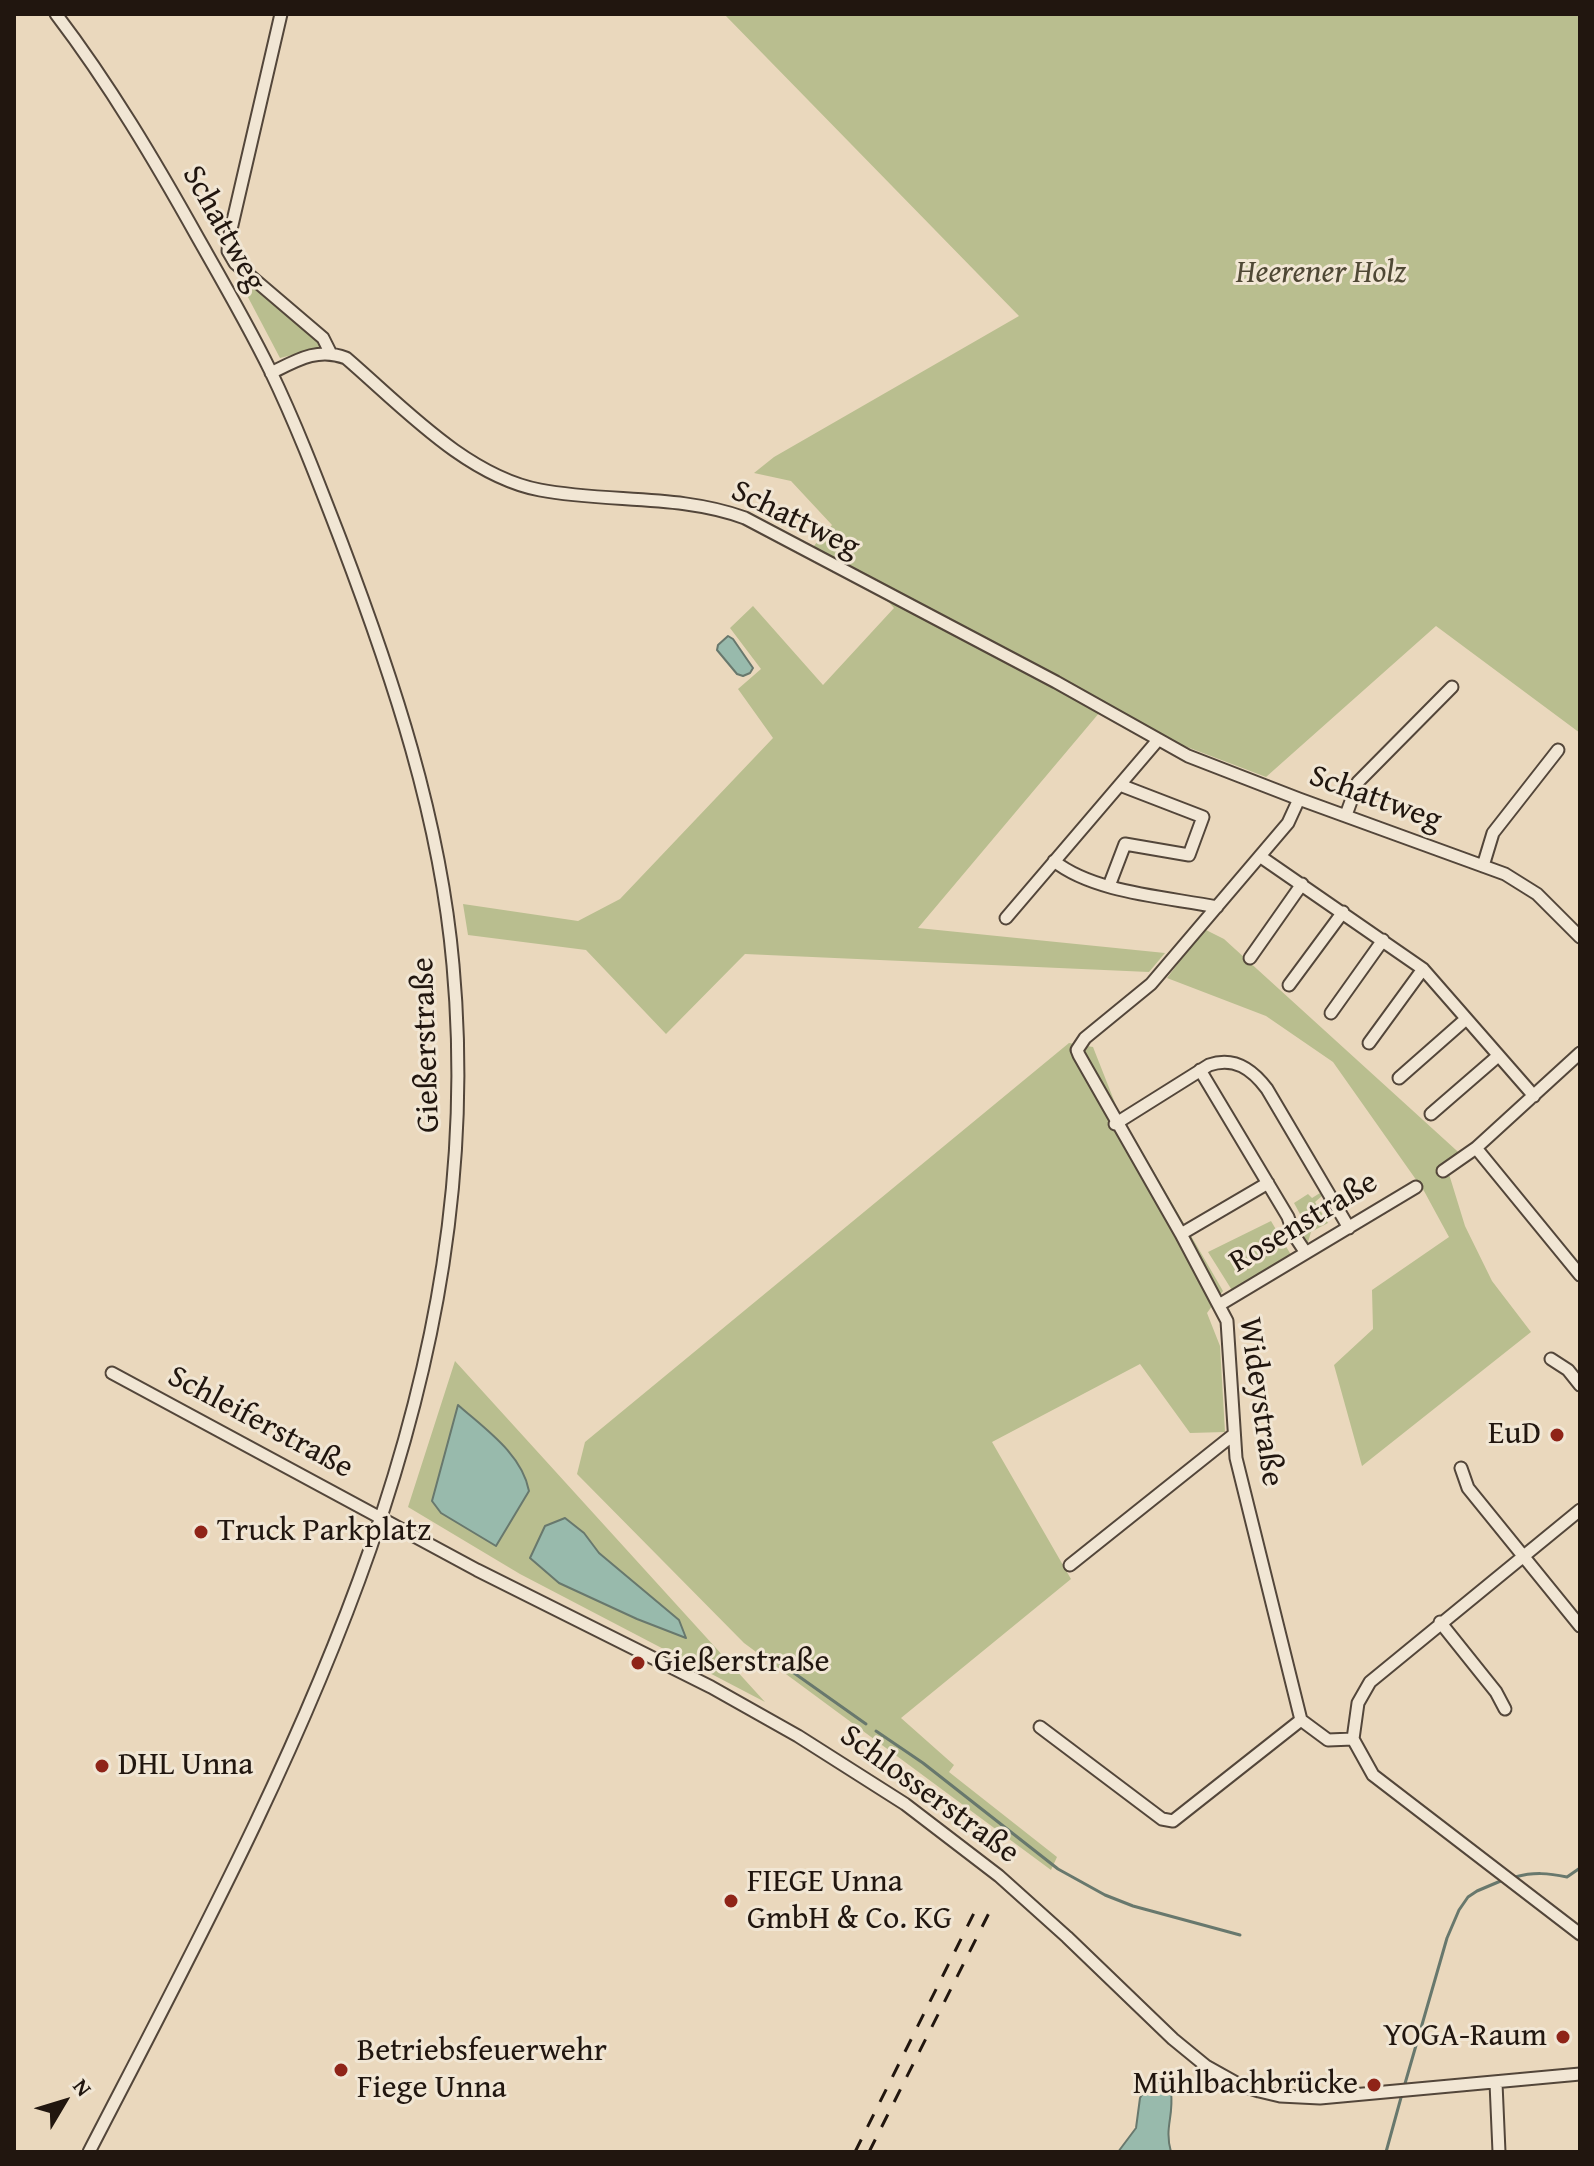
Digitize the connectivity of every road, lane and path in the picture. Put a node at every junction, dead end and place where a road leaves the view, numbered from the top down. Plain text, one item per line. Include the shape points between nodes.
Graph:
1 (56, 14) edge
2 (281, 14) edge
3 (330, 352) junction
4 (271, 373) junction
5 (1452, 687) dead end
6 (1158, 740) junction
7 (1558, 750) dead end
8 (1120, 785) junction
9 (1299, 799) junction
10 (1346, 815) junction
11 (1261, 857) junction
12 (1054, 861) junction
13 (1483, 866) junction
14 (1302, 884) junction
15 (1109, 886) junction
16 (1217, 907) junction
17 (1343, 912) junction
18 (1006, 918) dead end
19 (1580, 937) edge
20 (1383, 940) junction
21 (1250, 958) dead end
22 (1423, 969) junction
23 (1289, 985) dead end
24 (1331, 1013) dead end
25 (1466, 1019) junction
26 (1369, 1043) dead end
27 (1580, 1053) edge
28 (1498, 1056) junction
29 (1200, 1070) junction
30 (1399, 1078) dead end
31 (1534, 1096) junction
32 (1431, 1114) dead end
33 (1115, 1124) junction
34 (1476, 1148) junction
35 (1443, 1171) dead end
36 (1268, 1183) junction
37 (1416, 1187) dead end
38 (1349, 1228) junction
39 (1181, 1234) junction
40 (1306, 1253) junction
41 (1580, 1275) edge
42 (1219, 1305) junction
43 (1551, 1359) dead end
44 (112, 1373) dead end
45 (1580, 1385) edge
46 (1233, 1435) junction
47 (1461, 1468) dead end
48 (1580, 1510) edge
49 (382, 1519) junction
50 (1523, 1556) junction
51 (1070, 1565) dead end
52 (1440, 1622) junction
53 (1580, 1626) edge
54 (1505, 1709) dead end
55 (1301, 1720) junction
56 (1040, 1727) dead end
57 (1353, 1739) junction
58 (1580, 1934) edge
59 (1580, 2074) edge
60 (1496, 2083) junction
61 (89, 2152) edge
62 (1499, 2152) edge

1 - 4 street, Schattweg via 147,148
2 - 3 street, Schattweg via 228,251 235,263 323,338
3 - 4 street
3 - 6 street, Schattweg via 346,358 470,463 497,478 540,490 717,508 745,518
4 - 49 street, Gießerstraße via 391,676 433,832 453,962 458,1075 447,1243 429,1343
5 - 10 street via 1358,782
6 - 8 street
6 - 9 street, Schattweg
7 - 13 street via 1493,833
8 - 12 street
8 - 15 street via 1203,817 1189,855 1125,844
9 - 10 street, Schattweg
9 - 11 street, Wideystraße
10 - 13 street, Schattweg
11 - 14 street
11 - 16 street, Wideystraße
12 - 15 street via 1079,878
12 - 18 street
13 - 19 street, Schattweg via 1526,886
14 - 17 street
14 - 21 street
15 - 16 street
16 - 33 street, Wideystraße via 1151,984 1077,1050
17 - 20 street
17 - 23 street
20 - 22 street
20 - 24 street
22 - 25 street
22 - 26 street
25 - 28 street
25 - 30 street
27 - 31 street
28 - 31 street
28 - 32 street
29 - 33 street
29 - 36 street
29 - 38 street via 1229,1061 1260,1080
31 - 34 street
33 - 39 street, Wideystraße
34 - 35 street
34 - 41 street
36 - 39 street
36 - 40 street
37 - 38 street, Rosenstraße
38 - 40 street, Rosenstraße
39 - 42 street, Wideystraße
40 - 42 street, Rosenstraße
42 - 46 street, Wideystraße via 1227,1321
43 - 45 street
44 - 49 street, Schleiferstraße
46 - 51 street
46 - 55 street, Wideystraße
47 - 50 street via 1468,1488
48 - 50 street
49 - 60 street, Schlosserstraße via 721,1692 881,1788 1010,1885 1190,2054 1223,2076 1259,2091 1299,2098
49 - 61 street, Gießerstraße via 328,1661 243,1850
50 - 52 street
50 - 53 street
52 - 54 street
52 - 57 street via 1370,1682 1358,1703
55 - 56 street via 1173,1821 1162,1819
55 - 57 street via 1328,1740
57 - 58 street via 1373,1775
59 - 60 street, Schlosserstraße
60 - 62 street

